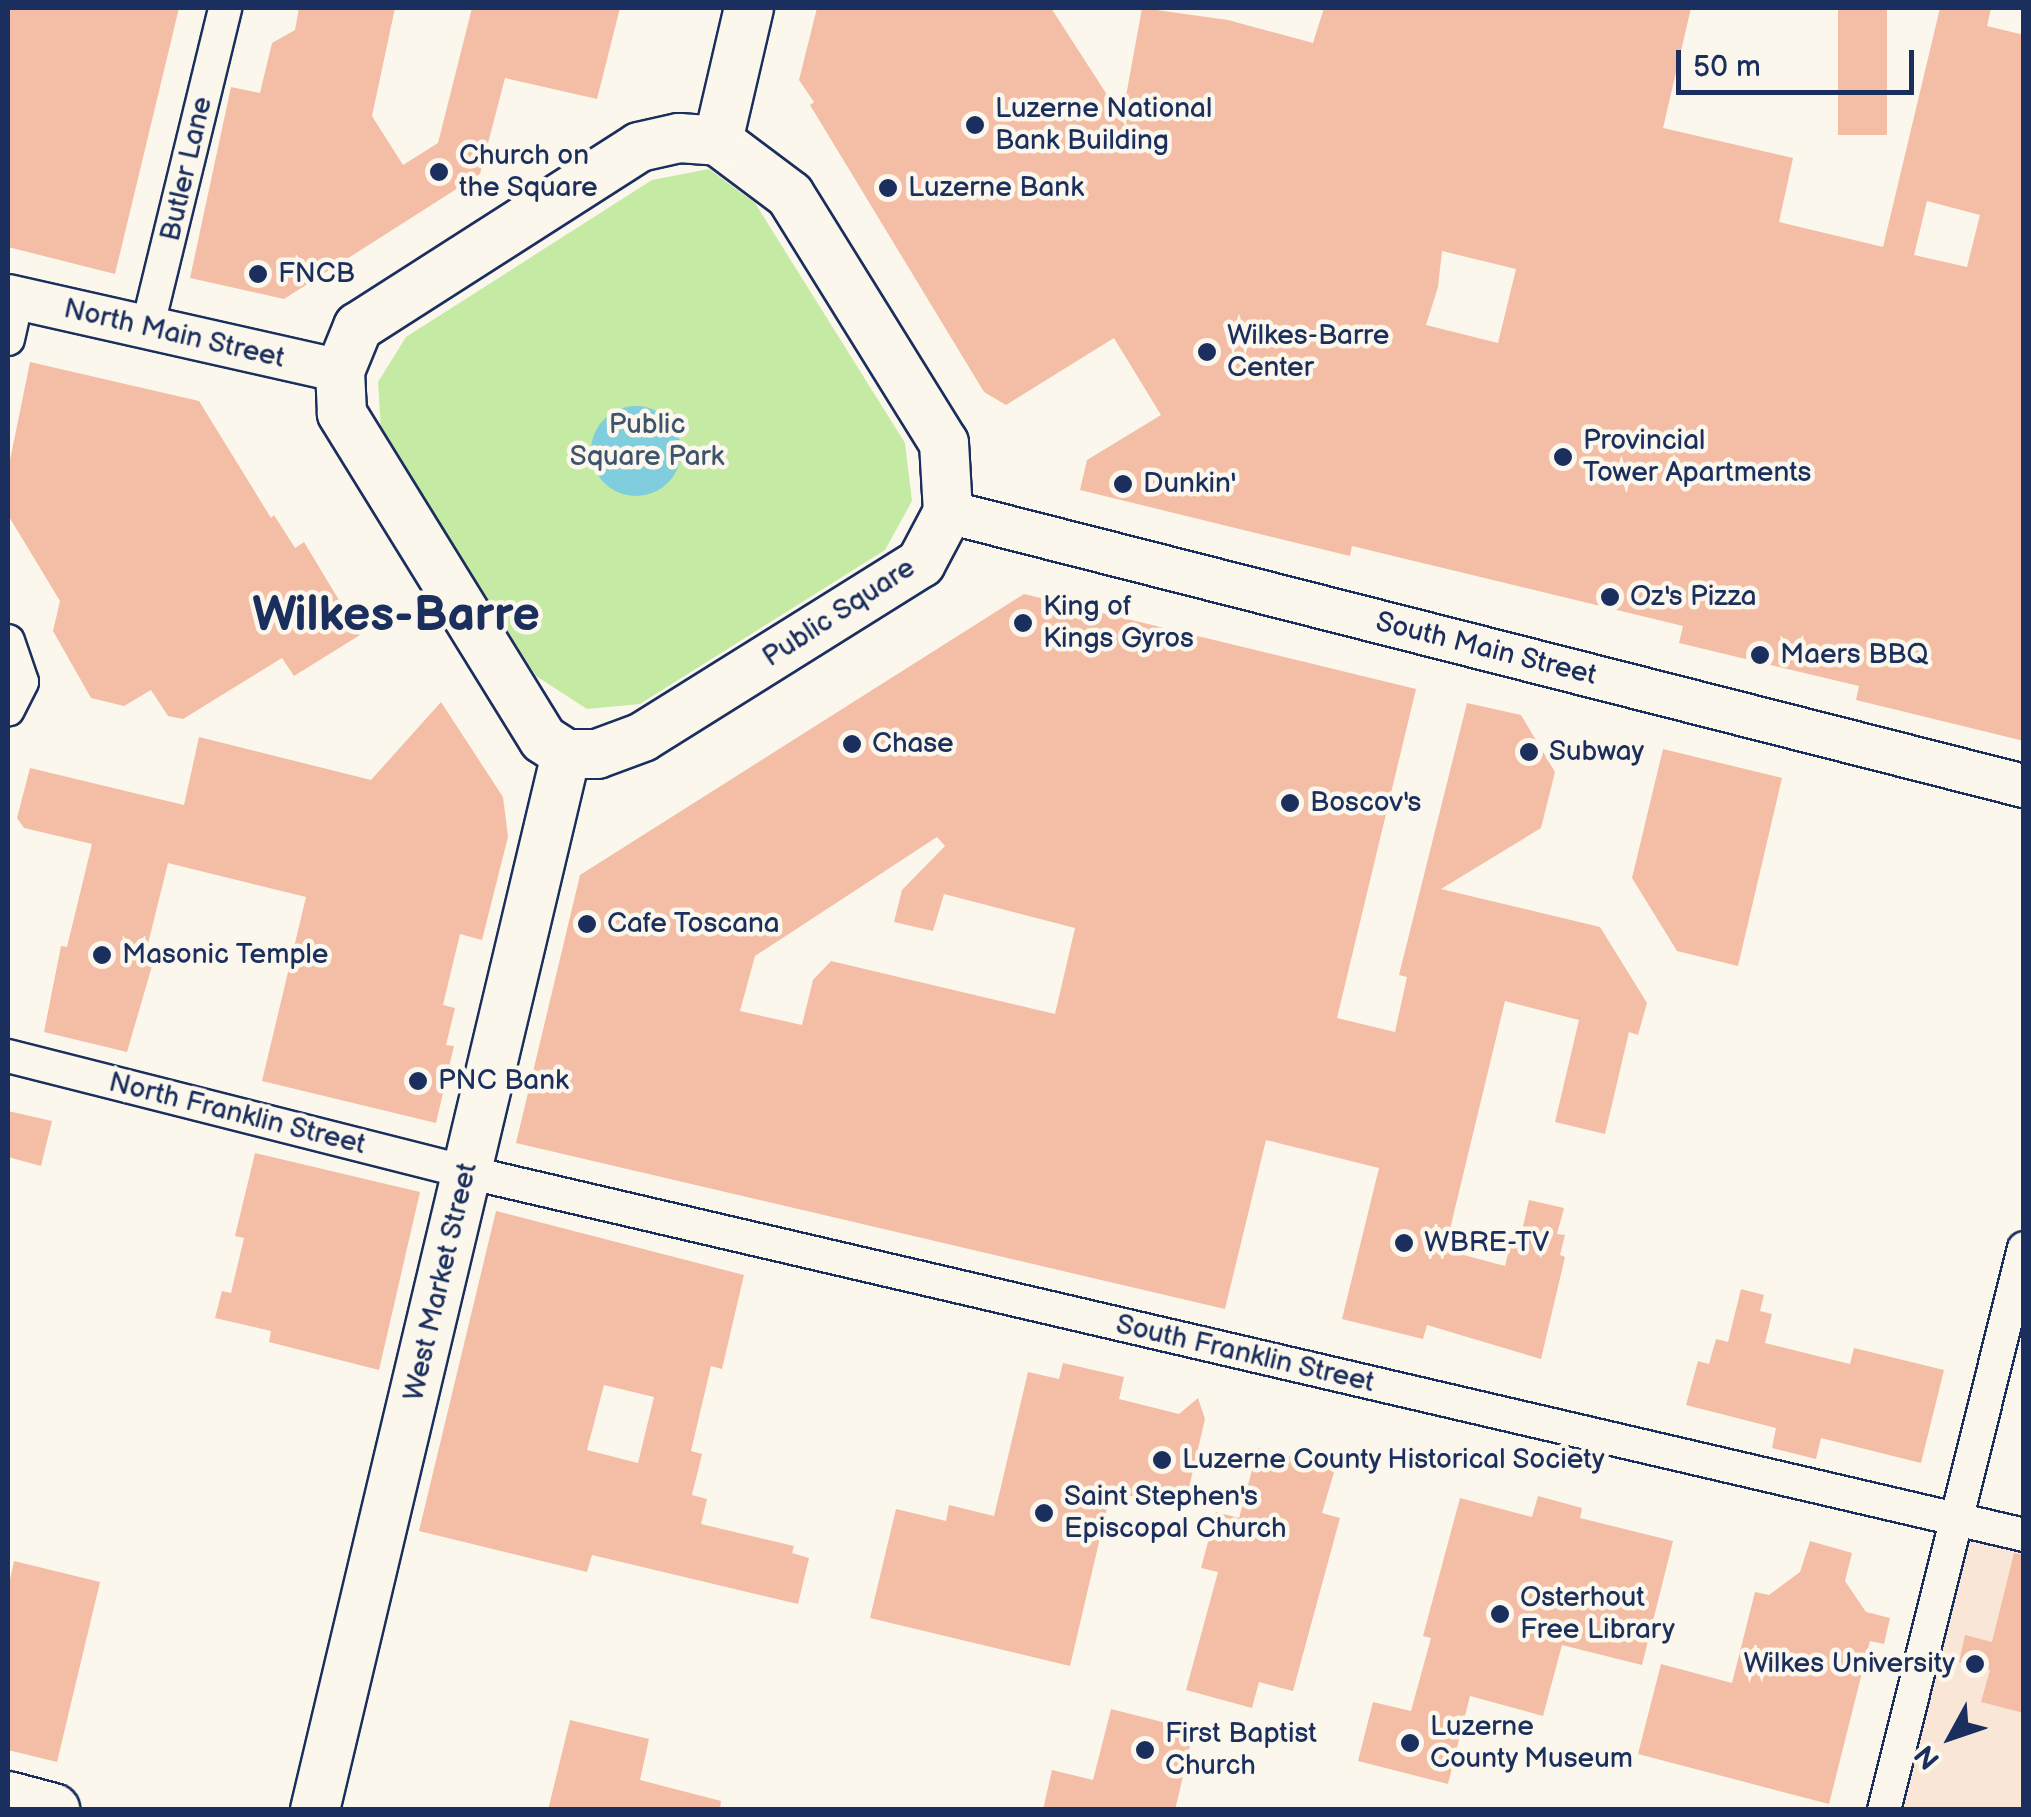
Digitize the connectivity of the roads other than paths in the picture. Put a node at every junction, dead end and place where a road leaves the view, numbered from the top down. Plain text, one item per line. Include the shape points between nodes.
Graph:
1 (225, 8) edge
2 (749, 8) edge
3 (718, 140) junction
4 (10, 311) edge
5 (147, 329) junction
6 (340, 371) junction
7 (948, 512) junction
8 (8, 641) edge
9 (15, 696) edge
10 (566, 754) junction
11 (2024, 786) edge
12 (8, 1056) edge
13 (467, 1172) junction
14 (2024, 1248) edge
15 (1954, 1520) junction
16 (2024, 1534) edge
17 (8, 1798) edge
18 (53, 1810) edge
19 (316, 1810) edge
20 (1884, 1810) edge

1 - 5 street, Butler Lane
2 - 3 main road
3 - 6 main road via 639,146 358,327
3 - 7 main road via 790,195 944,443
4 - 5 street, North Main Street
5 - 6 street, North Main Street
6 - 10 main road via 342,413 543,738
7 - 10 main road, Public Square via 921,563 643,738 597,754
7 - 11 street, South Main Street
8 - 9 street
10 - 13 main road, West Market Street
12 - 13 street, North Franklin Street
13 - 15 street, South Franklin Street
13 - 19 main road, West Market Street
14 - 15 street
15 - 16 street, South Franklin Street
15 - 20 street
17 - 18 main road

